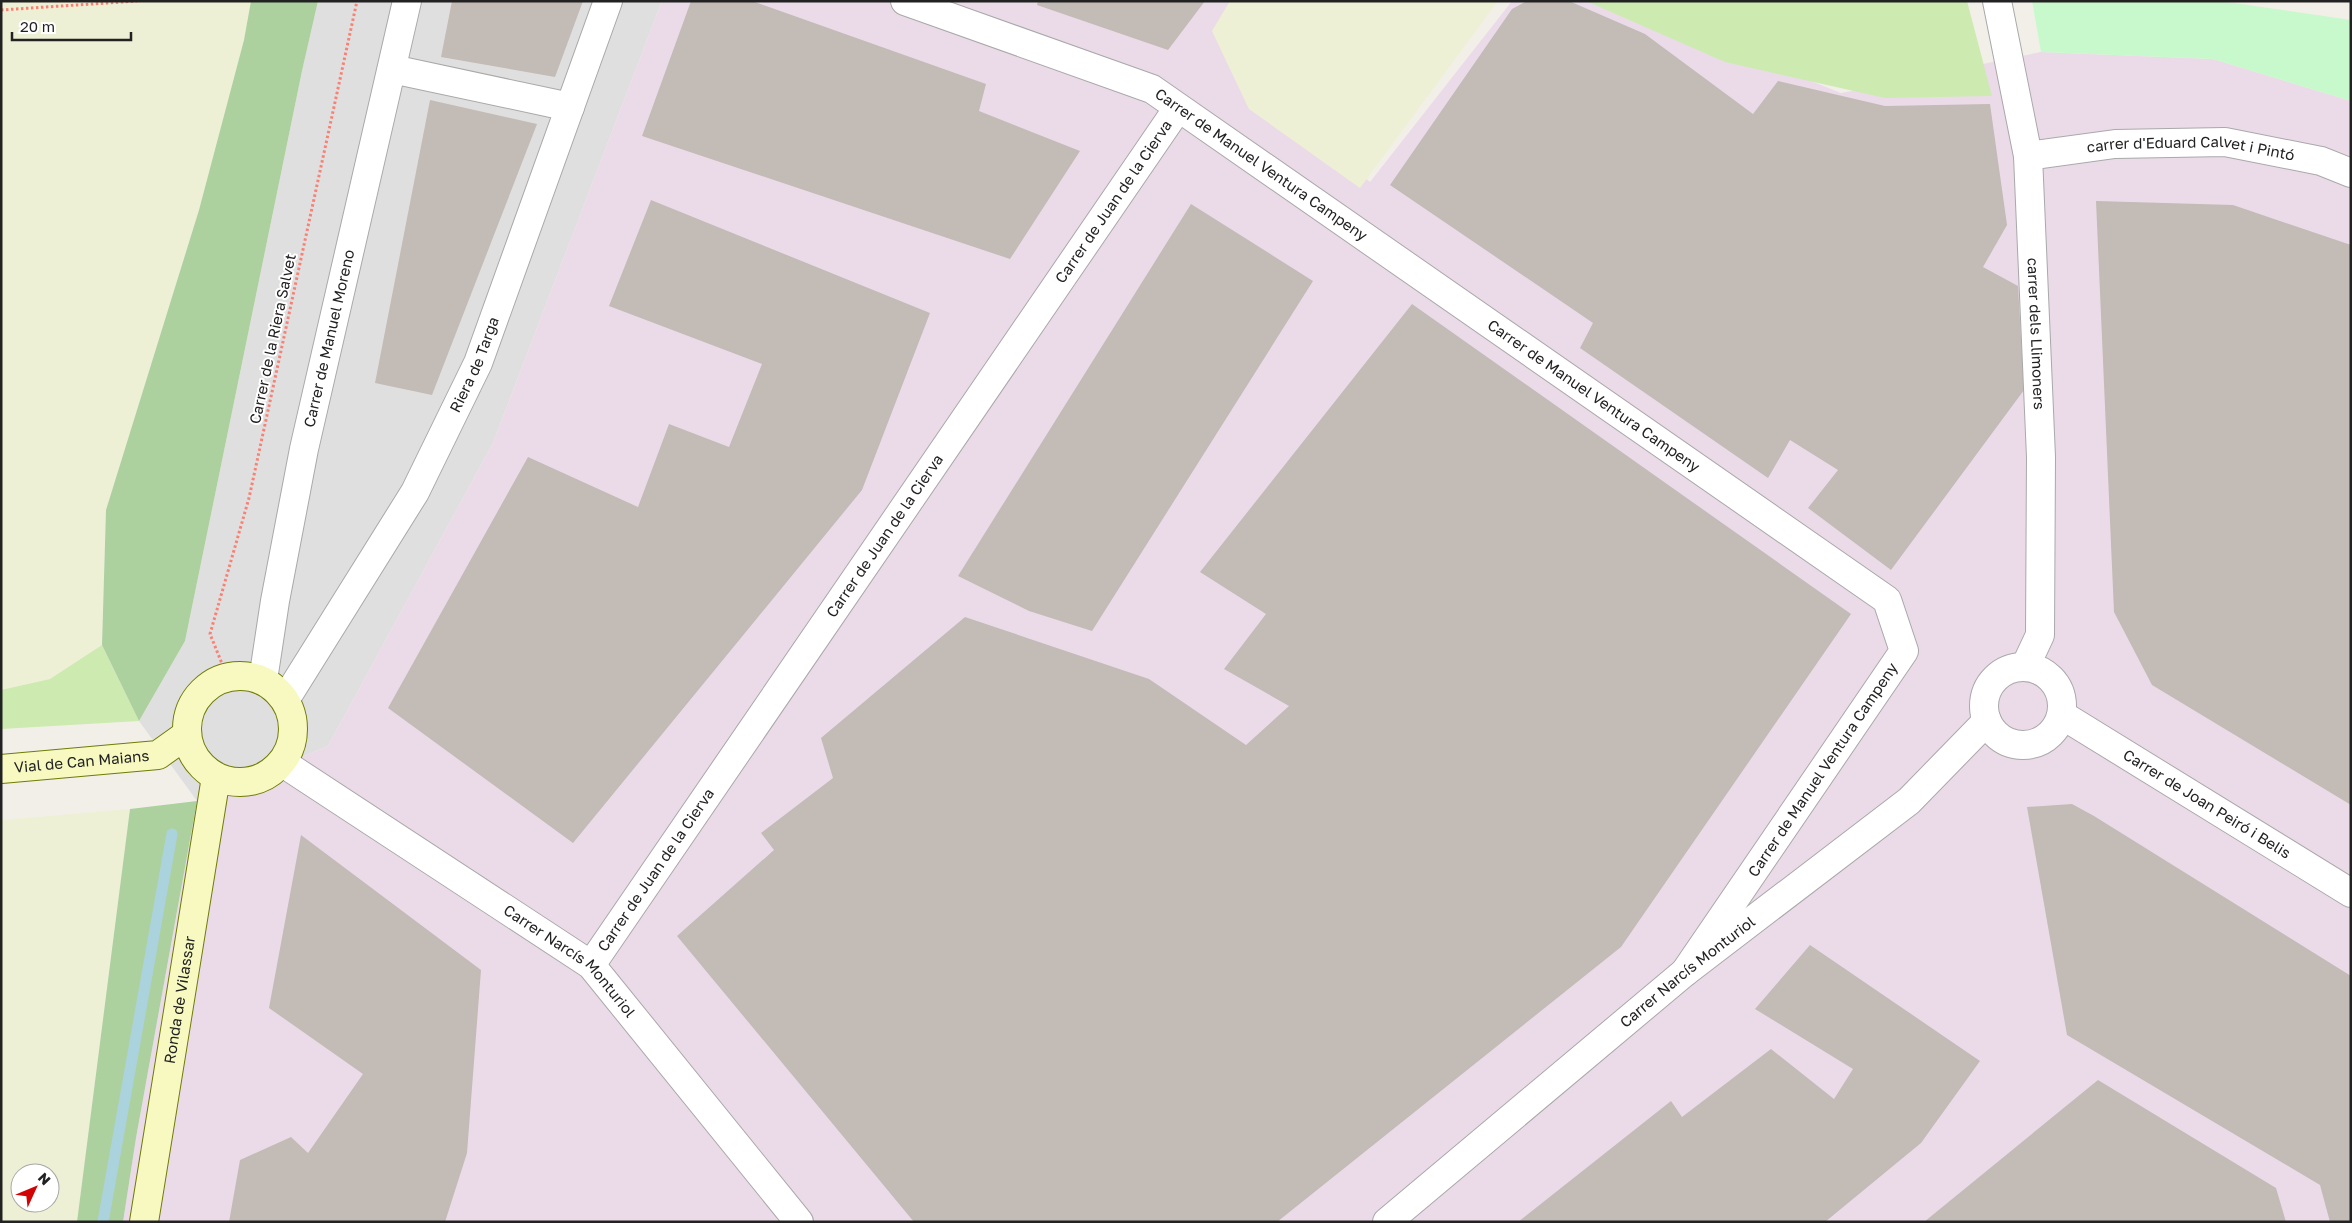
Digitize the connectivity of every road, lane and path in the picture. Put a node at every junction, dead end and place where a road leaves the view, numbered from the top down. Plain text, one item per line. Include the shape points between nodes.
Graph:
1 (138, 1) edge
2 (357, 1) edge
3 (407, 1) edge
4 (608, 1) edge
5 (905, 1) edge
6 (1997, 1) edge
7 (1, 10) edge
8 (392, 69) junction
9 (570, 107) junction
10 (1178, 108) junction
11 (2028, 156) junction
12 (2351, 173) edge
13 (2024, 667) junction
14 (227, 676) junction
15 (263, 680) junction
16 (285, 700) junction
17 (2062, 715) junction
18 (1987, 721) junction
19 (186, 736) junction
20 (284, 761) junction
21 (1, 769) edge
22 (216, 777) junction
23 (2351, 893) edge
24 (591, 965) junction
25 (1685, 972) junction
26 (144, 1222) edge
27 (799, 1222) edge
28 (1387, 1222) edge

1 - 7 path
2 - 14 path, Carrer de la Riera Salvet via 249,498 210,634
3 - 8 street, Carrer de Manuel Moreno
4 - 9 street, Riera de Targa
5 - 10 street, Carrer de Manuel Ventura Campeny via 1152,89
6 - 11 street, carrer dels Llimoners
8 - 9 street
8 - 15 street, Carrer de Manuel Moreno via 304,449
9 - 16 street, Riera de Targa via 478,362 415,492
10 - 24 street, Carrer de Juan de la Cierva
10 - 25 street, Carrer de Manuel Ventura Campeny via 1887,600 1904,651
11 - 12 street, carrer d'Eduard Calvet i Pintó via 2115,144 2224,142 2321,161
11 - 13 street, carrer dels Llimoners via 2041,457 2040,635
13 - 17 street via 2039,670 2059,689
13 - 18 street via 1999,675 1990,686 1985,698
14 - 15 street via 246,675
14 - 19 street via 207,686 194,700 187,718
15 - 16 street
16 - 20 street via 292,717 294,736
17 - 18 street via 2053,732 2043,741 2030,745 2005,741
17 - 23 street, Carrer de Joan Peiró i Belis
18 - 25 street, Carrer Narcís Monturiol via 1909,801
19 - 21 street, Vial de Can Maians via 158,755
19 - 22 street via 195,759
20 - 22 street via 253,781 234,782
20 - 24 street, Carrer Narcís Monturiol
22 - 26 street, Ronda de Vilassar
24 - 27 street, Carrer Narcís Monturiol
25 - 28 street, Carrer Narcís Monturiol

